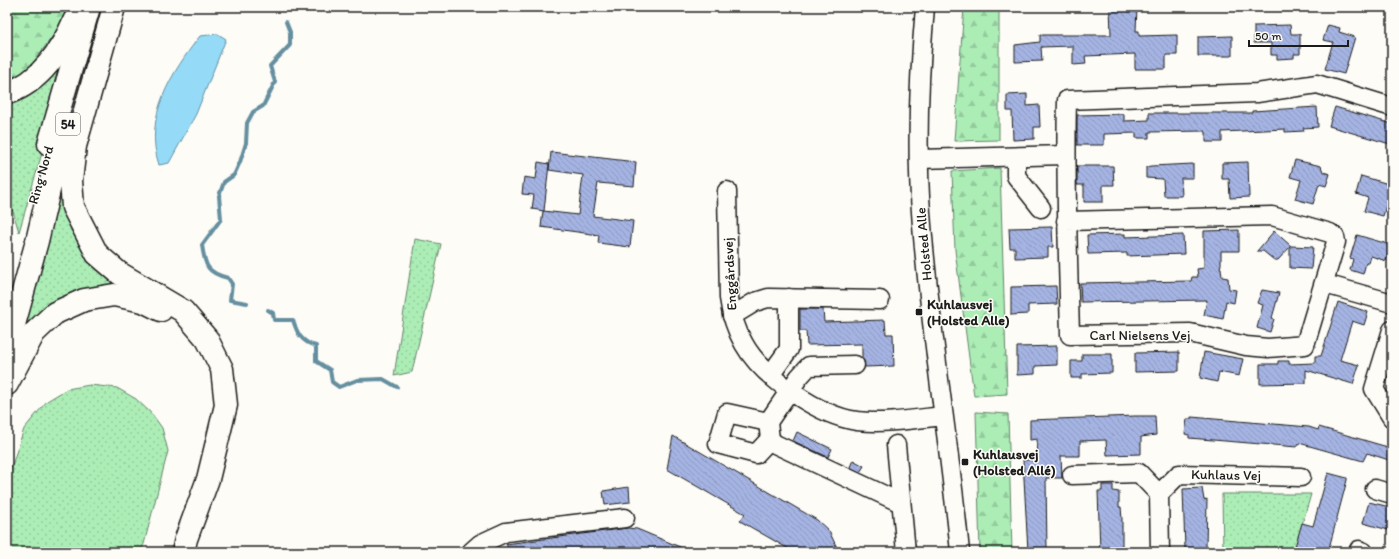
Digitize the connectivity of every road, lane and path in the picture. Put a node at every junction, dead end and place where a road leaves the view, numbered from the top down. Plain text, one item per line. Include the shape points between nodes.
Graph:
1 (81, 7) edge
2 (89, 7) edge
3 (103, 7) edge
4 (114, 7) edge
5 (924, 7) edge
6 (7, 93) edge
7 (1392, 107) edge
8 (1065, 155) junction
9 (1016, 157) junction
10 (919, 159) junction
11 (727, 191) dead end
12 (1041, 208) dead end
13 (1066, 221) junction
14 (1325, 284) junction
15 (7, 297) edge
16 (789, 298) junction
17 (880, 300) dead end
18 (1392, 303) edge
19 (732, 316) junction
20 (1392, 330) edge
21 (7, 350) edge
22 (855, 365) dead end
23 (771, 374) junction
24 (7, 384) edge
25 (790, 390) junction
26 (943, 416) junction
27 (1392, 418) edge
28 (896, 445) dead end
29 (1072, 474) dead end
30 (1301, 477) dead end
31 (1375, 489) dead end
32 (1159, 494) junction
33 (1392, 494) edge
34 (901, 503) junction
35 (625, 518) dead end
36 (170, 552) edge
37 (183, 552) edge
38 (471, 552) edge
39 (906, 552) edge
40 (960, 552) edge
41 (1160, 552) edge

1 - 6 highway via 53,59 33,79
2 - 15 highway, Ring Nord / 54
3 - 21 highway, 54 via 52,177
4 - 37 highway via 75,146 71,181 73,207 97,254 118,273 183,311 207,339 222,369 226,405 208,479
5 - 10 street, Holsted Alle via 920,66
7 - 8 street, Carl Nielsens Vej via 1317,84 1257,93 1067,100
8 - 9 street
8 - 13 street, Carl Nielsens Vej
9 - 10 street
9 - 12 street via 1016,176
10 - 26 street, Holsted Alle via 926,275
11 - 19 street, Enggårdsvej via 729,298
13 - 14 street, Carl Nielsens Vej via 1272,216 1330,233 1335,237 1336,242
13 - 14 street, Carl Nielsens Vej via 1070,335 1190,333 1246,346 1268,348 1305,345
14 - 18 street
16 - 17 street
16 - 19 street via 762,299
16 - 23 street via 789,349
19 - 23 street, Enggårdsvej via 746,349
20 - 27 street via 1374,389
22 - 25 street via 809,366
23 - 25 street, Enggårdsvej
24 - 36 highway via 34,333 55,313 84,300 114,295 143,301 177,317 199,344 214,372 218,404 199,477
25 - 26 street, Enggårdsvej via 809,404 834,416 857,421
25 - 34 street via 769,431 774,444
26 - 40 street, Holsted Alle
28 - 34 street
29 - 32 street via 1139,473
30 - 32 street, Kuhlaus Vej via 1179,474
31 - 33 street
32 - 41 street
34 - 39 street
35 - 38 street via 506,532 480,544

